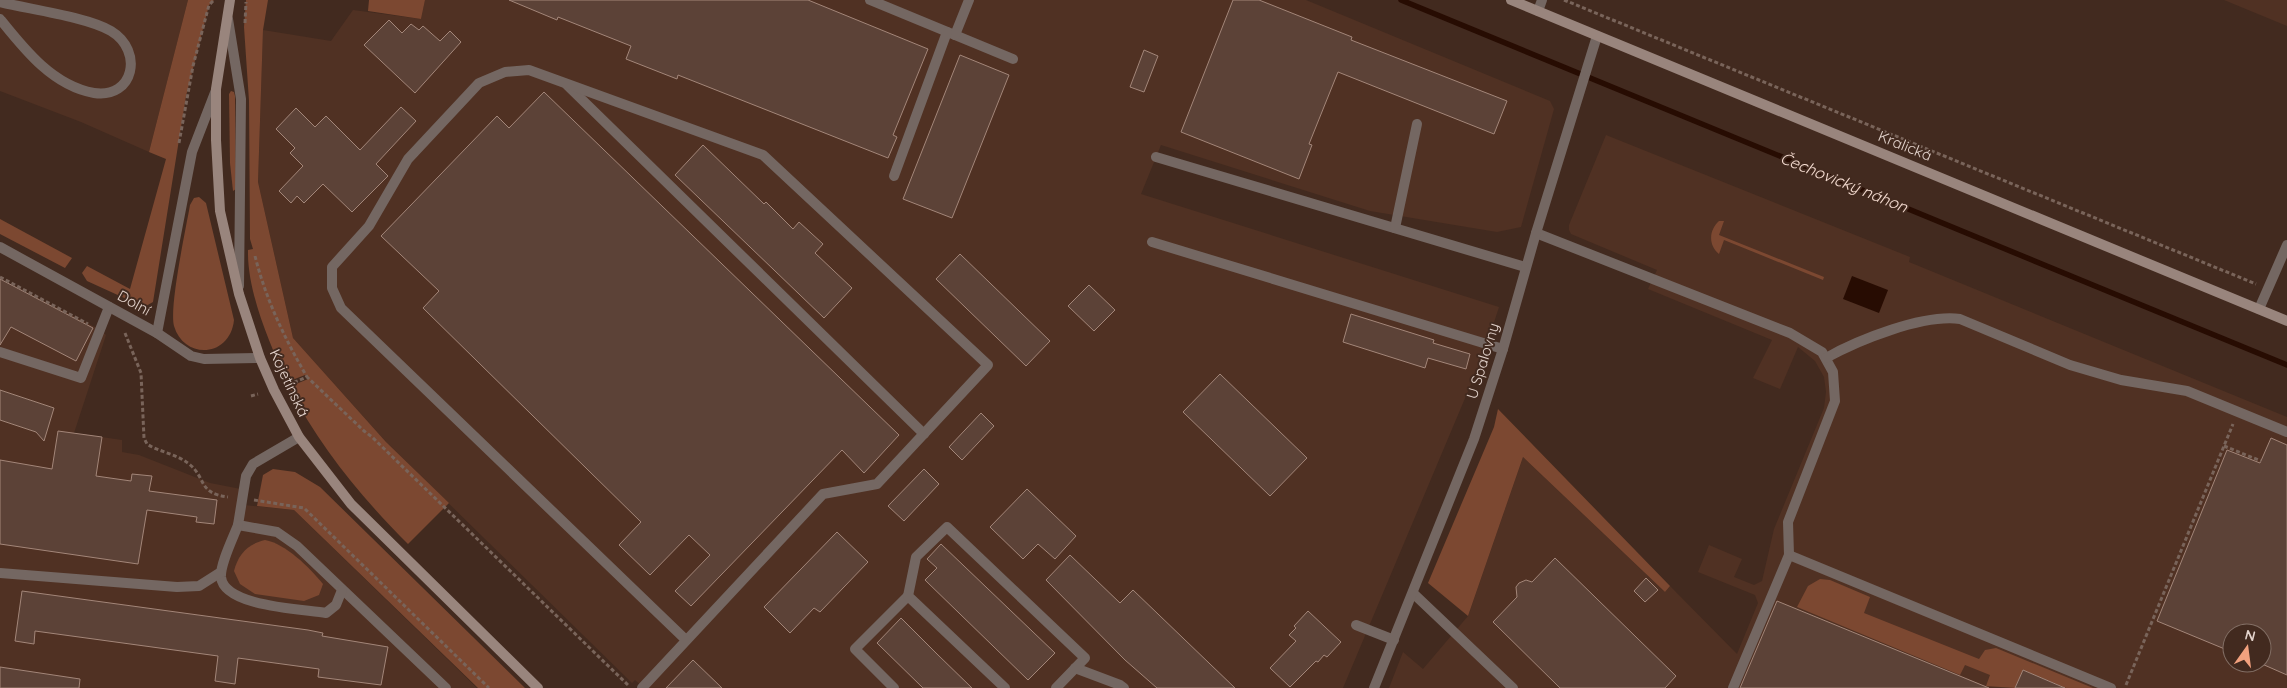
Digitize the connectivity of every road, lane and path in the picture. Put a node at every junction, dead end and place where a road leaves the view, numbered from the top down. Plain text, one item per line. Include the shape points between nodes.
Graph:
1 (214, 0) edge
2 (230, 0) edge
3 (246, 0) edge
4 (870, 0) edge
5 (969, 0) edge
6 (1511, 0) edge
7 (1542, 0) edge
8 (1564, 0) edge
9 (0, 2) edge
10 (209, 5) dead end
11 (1538, 11) junction
12 (227, 12) junction
13 (0, 19) edge
14 (244, 27) dead end
15 (951, 33) junction
16 (1597, 36) junction
17 (1013, 59) dead end
18 (564, 82) junction
19 (216, 89) junction
20 (1416, 124) dead end
21 (1156, 157) dead end
22 (894, 176) dead end
23 (1395, 228) junction
24 (1536, 232) junction
25 (1152, 242) dead end
26 (2287, 244) edge
27 (0, 247) edge
28 (253, 250) dead end
29 (1526, 267) junction
30 (0, 277) edge
31 (2268, 289) junction
32 (239, 294) junction
33 (110, 307) junction
34 (2259, 309) junction
35 (2287, 320) edge
36 (100, 330) junction
37 (125, 332) dead end
38 (157, 333) junction
39 (1504, 349) junction
40 (0, 352) edge
41 (260, 358) junction
42 (1826, 358) junction
43 (307, 377) junction
44 (288, 385) dead end
45 (258, 394) dead end
46 (250, 396) dead end
47 (2238, 412) junction
48 (2287, 432) edge
49 (924, 434) junction
50 (299, 438) junction
51 (2224, 446) junction
52 (2261, 461) dead end
53 (242, 498) junction
54 (238, 525) junction
55 (1789, 555) junction
56 (221, 572) junction
57 (0, 573) edge
58 (342, 590) junction
59 (1413, 593) junction
60 (908, 596) junction
61 (1356, 625) dead end
62 (686, 640) junction
63 (1394, 640) junction
64 (1075, 668) junction
65 (2126, 685) dead end
66 (446, 688) edge
67 (489, 688) edge
68 (538, 688) edge
69 (630, 688) edge
70 (642, 688) edge
71 (894, 688) edge
72 (1005, 688) edge
73 (1056, 688) edge
74 (1124, 688) edge
75 (1374, 688) edge
76 (1513, 688) edge
77 (1733, 688) edge
78 (2111, 688) edge

1 - 10 path
2 - 12 main road, Kojetínská
3 - 14 path
4 - 15 street
5 - 15 street
6 - 11 main road, Kralická
7 - 11 street
8 - 31 path
9 - 13 street via 85,21 111,31 130,52 131,64 126,79 118,89 107,93 95,93 71,85 38,62
11 - 16 main road, Kralická
12 - 19 main road, Kojetínská
12 - 32 street via 241,99
15 - 17 street
15 - 22 street
16 - 24 street, U Spalovny
16 - 34 main road, Kralická
18 - 49 street
18 - 49 street via 763,155 988,365
18 - 62 street via 530,70 505,72 479,83 408,159 369,226 332,267 332,288 341,308
19 - 32 main road, Kojetínská via 220,212
19 - 38 street via 192,152
20 - 23 street
21 - 23 street
23 - 29 street
24 - 29 street, U Spalovny
24 - 42 street via 1790,333 1816,347
25 - 39 street
26 - 31 street
27 - 33 street, Dolní
28 - 43 path via 278,324
29 - 39 street, U Spalovny
30 - 36 path
31 - 34 street
32 - 41 main road, Kojetínská
33 - 36 street
33 - 38 street, Dolní
34 - 35 main road, Kralická
36 - 40 street via 81,378
37 - 53 path via 141,373 147,444 189,463 206,489
38 - 41 street, Dolní via 191,356 204,359
39 - 59 street, U Spalovny via 1474,439
41 - 50 main road, Kojetínská
42 - 47 street via 1865,338 1942,317 1960,319 2091,373 2179,389
42 - 55 street via 1833,372 1835,401 1788,522
43 - 44 path
43 - 69 path
45 - 46 path
47 - 48 street
47 - 51 path
49 - 62 street via 877,484 823,494
50 - 53 street via 252,464
50 - 68 main road, Kojetínská via 351,504
51 - 52 path
51 - 65 path
53 - 54 street
53 - 67 path via 304,508
54 - 56 street
54 - 58 street via 277,532 297,546
55 - 77 street
55 - 78 street
56 - 57 street via 205,583 182,587
56 - 58 street via 222,584 232,593 269,605 328,612 339,601
58 - 66 street
59 - 63 street, U Spalovny
59 - 76 street
60 - 64 street via 916,557 947,527 1084,658
60 - 71 street via 855,649
60 - 72 street
61 - 63 street
62 - 70 street
63 - 75 street, U Spalovny
64 - 73 street
64 - 74 street

